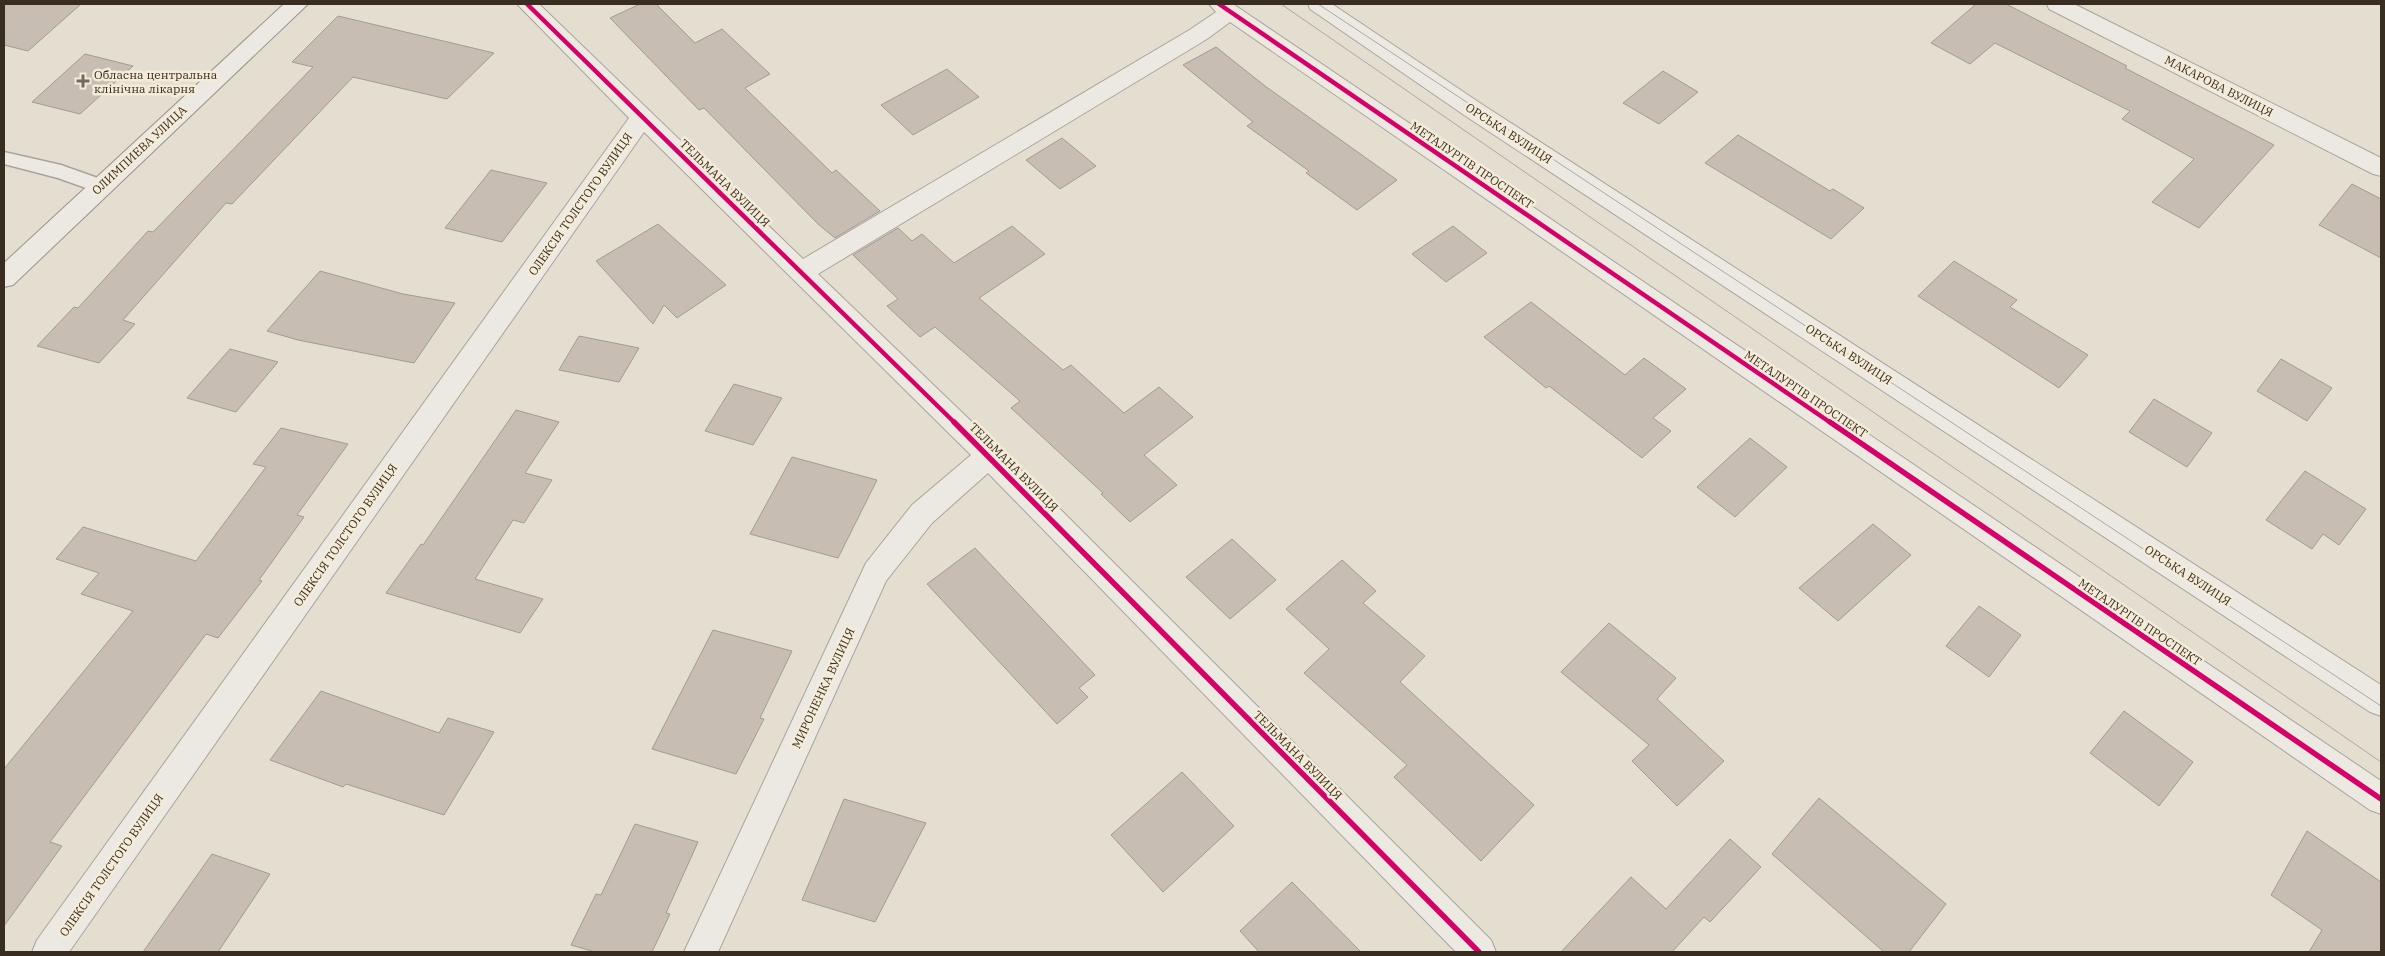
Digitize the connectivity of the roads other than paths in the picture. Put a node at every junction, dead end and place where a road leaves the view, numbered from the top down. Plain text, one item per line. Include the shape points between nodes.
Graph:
1 (297, 4) edge
2 (527, 4) edge
3 (1318, 4) edge
4 (2057, 4) edge
5 (1225, 8) edge
6 (642, 117) junction
7 (4, 158) edge
8 (2381, 168) edge
9 (100, 186) junction
10 (801, 272) junction
11 (4, 278) edge
12 (990, 456) junction
13 (2381, 702) edge
14 (2381, 799) edge
15 (49, 952) edge
16 (702, 952) edge
17 (1479, 952) edge

1 - 9 street, ОЛИМПИЕВА УЛИЦА
2 - 6 street, ТЕЛЬМАНА ВУЛИЦЯ
3 - 13 street, ОРСЬКА ВУЛИЦЯ via 1475,111
4 - 8 street, МАКАРОВА ВУЛИЦЯ
5 - 10 street via 1199,34
5 - 14 street, МЕТАЛУРГІВ ПРОСПЕКТ
6 - 10 street, ТЕЛЬМАНА ВУЛИЦЯ
6 - 15 street, ОЛЕКСІЯ ТОЛСТОГО ВУЛИЦЯ
7 - 9 lane
9 - 11 street, ОЛИМПИЕВА УЛИЦА
10 - 12 street, ТЕЛЬМАНА ВУЛИЦЯ
12 - 16 street, МИРОНЕНКА ВУЛИЦЯ via 922,514 876,572
12 - 17 street, ТЕЛЬМАНА ВУЛИЦЯ

